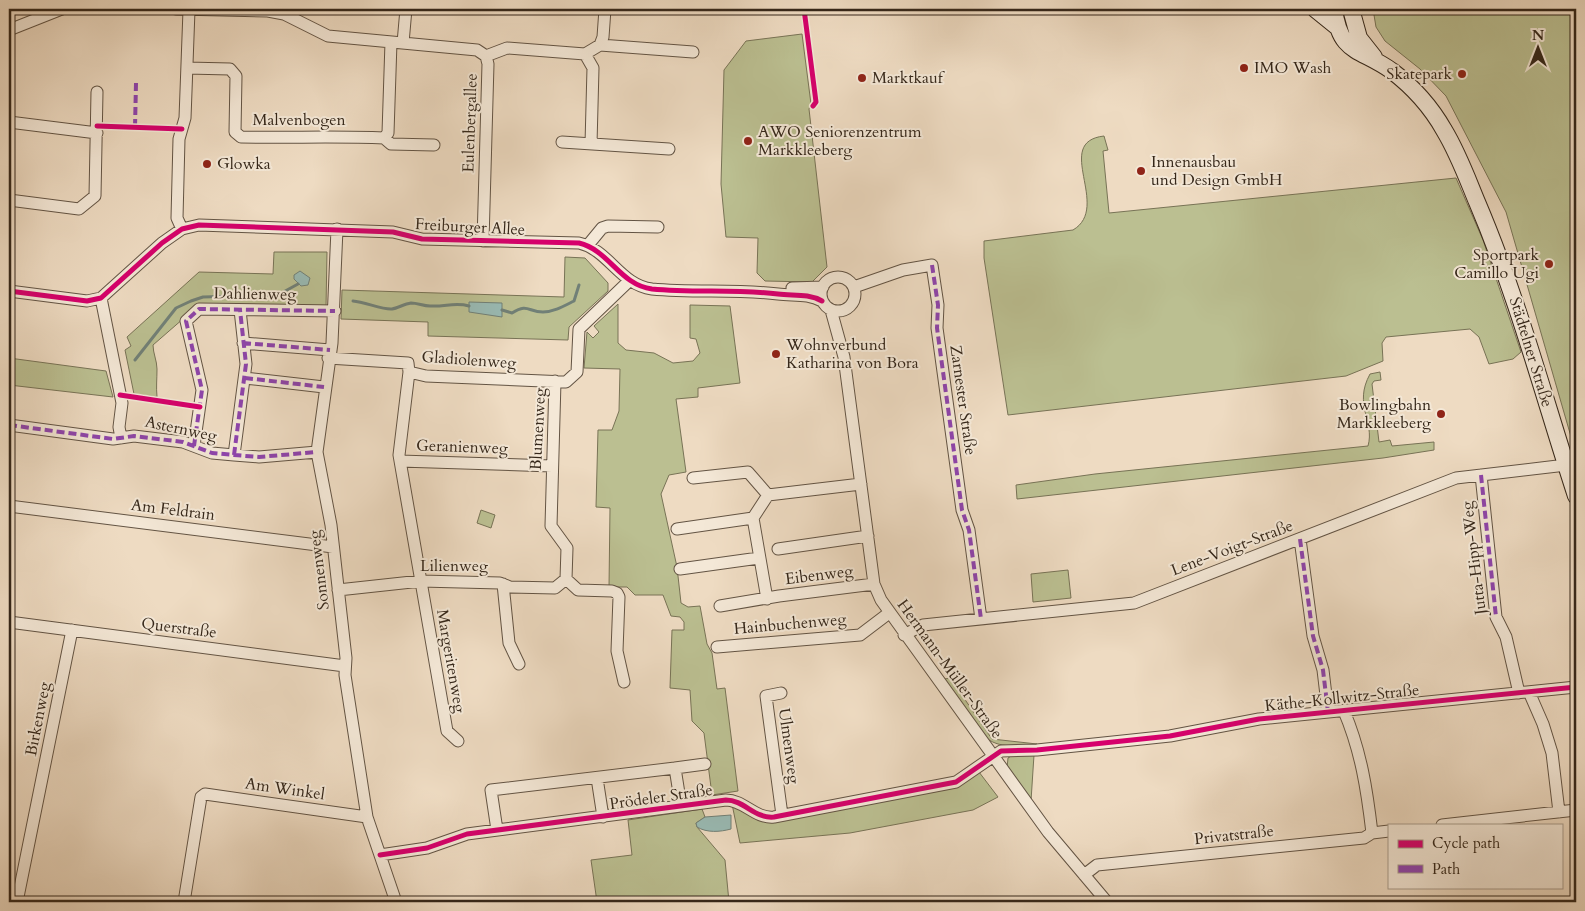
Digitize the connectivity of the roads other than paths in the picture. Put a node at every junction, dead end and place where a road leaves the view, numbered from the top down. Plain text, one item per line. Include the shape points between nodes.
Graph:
1 (62, 9) edge
2 (176, 9) edge
3 (406, 9) edge
4 (605, 9) edge
5 (1315, 9) edge
6 (1334, 9) edge
7 (1352, 9) edge
8 (189, 10) edge
9 (1336, 26) junction
10 (9, 30) edge
11 (390, 42) junction
12 (403, 43) junction
13 (600, 45) junction
14 (693, 52) dead end
15 (585, 54) junction
16 (486, 56) junction
17 (1380, 64) junction
18 (187, 68) junction
19 (97, 92) dead end
20 (9, 122) edge
21 (97, 133) junction
22 (384, 138) junction
23 (562, 142) dead end
24 (591, 144) junction
25 (434, 145) dead end
26 (669, 148) dead end
27 (9, 200) edge
28 (182, 228) junction
29 (658, 228) dead end
30 (337, 230) junction
31 (482, 240) junction
32 (588, 245) junction
33 (629, 281) junction
34 (823, 287) junction
35 (854, 287) junction
36 (9, 290) edge
37 (766, 292) junction
38 (101, 298) junction
39 (822, 300) junction
40 (240, 310) junction
41 (831, 310) junction
42 (846, 310) junction
43 (335, 311) junction
44 (243, 343) junction
45 (329, 354) junction
46 (844, 356) junction
47 (409, 372) junction
48 (245, 378) junction
49 (555, 381) junction
50 (324, 387) junction
51 (9, 425) edge
52 (121, 438) junction
53 (194, 446) junction
54 (317, 452) junction
55 (234, 456) junction
56 (400, 461) junction
57 (1566, 465) junction
58 (552, 466) junction
59 (1481, 475) junction
60 (693, 478) dead end
61 (861, 484) junction
62 (768, 495) junction
63 (1576, 496) edge
64 (9, 506) edge
65 (752, 518) junction
66 (677, 529) dead end
67 (868, 536) junction
68 (1300, 539) junction
69 (333, 547) junction
70 (778, 549) dead end
71 (759, 558) junction
72 (680, 570) dead end
73 (566, 579) junction
74 (421, 581) junction
75 (504, 584) junction
76 (874, 584) junction
77 (338, 590) junction
78 (767, 599) junction
79 (720, 606) dead end
80 (889, 613) junction
81 (981, 619) junction
82 (9, 622) edge
83 (72, 630) junction
84 (904, 635) junction
85 (717, 647) dead end
86 (519, 664) dead end
87 (345, 666) junction
88 (624, 682) dead end
89 (1576, 687) edge
90 (781, 693) dead end
91 (1524, 693) junction
92 (1344, 711) junction
93 (1328, 712) junction
94 (458, 741) dead end
95 (992, 756) junction
96 (705, 764) dead end
97 (675, 768) junction
98 (597, 778) junction
99 (681, 806) junction
100 (1576, 810) edge
101 (1559, 812) junction
102 (782, 815) junction
103 (366, 817) junction
104 (603, 817) junction
105 (1451, 824) edge
106 (497, 830) junction
107 (1388, 831) edge
108 (1372, 833) junction
109 (380, 855) junction
110 (1084, 875) junction
111 (17, 902) edge
112 (184, 902) edge
113 (396, 902) edge
114 (1107, 902) edge

1 - 10 street
2 - 8 street, Eulenbergallee
3 - 12 street
4 - 13 street
5 - 9 street
6 - 9 street, Städtelner Straße
7 - 17 street, Städtelner Straße via 1358,38
8 - 11 street, Eulenbergallee via 268,11 284,14 328,36
8 - 18 street
9 - 17 street, Städtelner Straße via 1351,48
11 - 12 street, Eulenbergallee
11 - 22 street via 388,133
12 - 16 street, Eulenbergallee via 477,50
13 - 14 street
13 - 15 street
15 - 16 street via 507,48
15 - 24 street via 593,68
16 - 31 street, Eulenbergallee
17 - 57 street, Städtelner Straße via 1413,89 1451,142 1513,292
18 - 22 street, Malvenbogen via 234,71 235,132 241,137 313,135
18 - 28 street via 185,118 179,139 177,218
19 - 21 street
20 - 21 street
21 - 27 street via 95,196 79,209
22 - 25 street, Malvenbogen via 391,144
23 - 24 street
24 - 26 street
28 - 30 street, Freiburger Allee via 199,225
28 - 38 street
29 - 32 street via 608,226 602,228
30 - 31 street, Freiburger Allee via 393,232 414,238
30 - 43 street, Sonnenweg
31 - 32 street, Freiburger Allee
32 - 33 street
33 - 37 street via 651,288
33 - 49 street, Blumenweg via 579,329 577,372 566,382
34 - 35 street via 838,277 849,280
34 - 37 street
34 - 39 street
35 - 42 street via 855,300
35 - 81 street, Zarnester Straße via 902,270 932,265 960,500 969,530
36 - 38 street via 87,300
37 - 39 street
38 - 52 street via 122,402
39 - 41 street
40 - 43 street, Dahlienweg
40 - 44 street
40 - 53 street, Dahlienweg via 199,309 186,321 202,390
41 - 42 street
41 - 46 street, Hermann-Müller-Straße
42 - 46 street, Hermann-Müller-Straße
43 - 45 street, Sonnenweg
44 - 45 street
44 - 48 street
45 - 47 street, Gladiolenweg via 408,363
45 - 50 street, Sonnenweg
46 - 61 street, Hermann-Müller-Straße
47 - 49 street, Gladiolenweg via 426,376
47 - 56 street, Margeritenweg
48 - 50 street
48 - 55 street
49 - 58 street, Blumenweg
50 - 54 street, Sonnenweg
51 - 52 street, Asternweg
52 - 53 street, Asternweg via 134,436
53 - 55 street, Asternweg
54 - 55 street, Asternweg
54 - 69 street, Sonnenweg
56 - 58 street, Geranienweg
56 - 74 street, Margeritenweg
57 - 59 street, Lene-Voigt-Straße
57 - 63 street, Städtelner Straße
58 - 73 street, Blumenweg via 551,526 567,548
59 - 68 street, Lene-Voigt-Straße via 1456,478
59 - 91 street, Jutta-Hipp-Weg via 1496,617
60 - 62 street via 748,472
61 - 62 street
61 - 67 street, Hermann-Müller-Straße
62 - 65 street
64 - 69 street, Am Feldrain
65 - 66 street
65 - 71 street, Eibenweg
67 - 70 street
67 - 76 street, Hermann-Müller-Straße
68 - 81 street, Lene-Voigt-Straße via 1134,603
68 - 93 street via 1313,636 1323,670
69 - 77 street, Sonnenweg
71 - 72 street
71 - 78 street, Eibenweg
73 - 75 street, Lilienweg via 555,588 510,587
73 - 88 street via 578,590 617,593 617,651
74 - 75 street, Lilienweg
74 - 77 street, Lilienweg
74 - 94 street, Margeritenweg via 447,731
75 - 86 street via 509,643
76 - 78 street, Eibenweg
76 - 80 street, Hermann-Müller-Straße
77 - 87 street, Sonnenweg
78 - 79 street, Eibenweg
80 - 84 street, Hermann-Müller-Straße
80 - 85 street, Hainbuchenweg via 860,635
81 - 84 street, Lene-Voigt-Straße via 923,625
82 - 83 street, Querstraße
83 - 87 street, Querstraße
83 - 111 street, Birkenweg
84 - 95 street, Hermann-Müller-Straße
87 - 103 street, Sonnenweg
89 - 91 street, Käthe-Kollwitz-Straße
90 - 102 street, Ulmenweg via 766,696
91 - 92 street, Käthe-Kollwitz-Straße
91 - 101 street via 1543,724 1552,753
92 - 93 street, Käthe-Kollwitz-Straße
92 - 108 street, Käthe-Kollwitz-Straße via 1366,781
93 - 95 street, Käthe-Kollwitz-Straße via 1259,719 1170,736 1002,751
95 - 102 street, Prödeler Straße via 956,782
95 - 110 street, Hermann-Müller-Straße
96 - 97 street
97 - 98 street
97 - 99 street
98 - 104 street
98 - 106 street via 491,790
99 - 102 street, Prödeler Straße via 734,800 764,816
99 - 104 street, Prödeler Straße
100 - 101 street
101 - 105 street
103 - 109 street, Sonnenweg
103 - 112 street, Am Winkel via 204,794
104 - 106 street, Prödeler Straße
106 - 109 street, Prödeler Straße via 467,834 427,848
107 - 108 street, Privatstraße
108 - 110 street, Privatstraße via 1364,838 1097,865
109 - 113 street, Sonnenweg
110 - 114 street, Hermann-Müller-Straße

